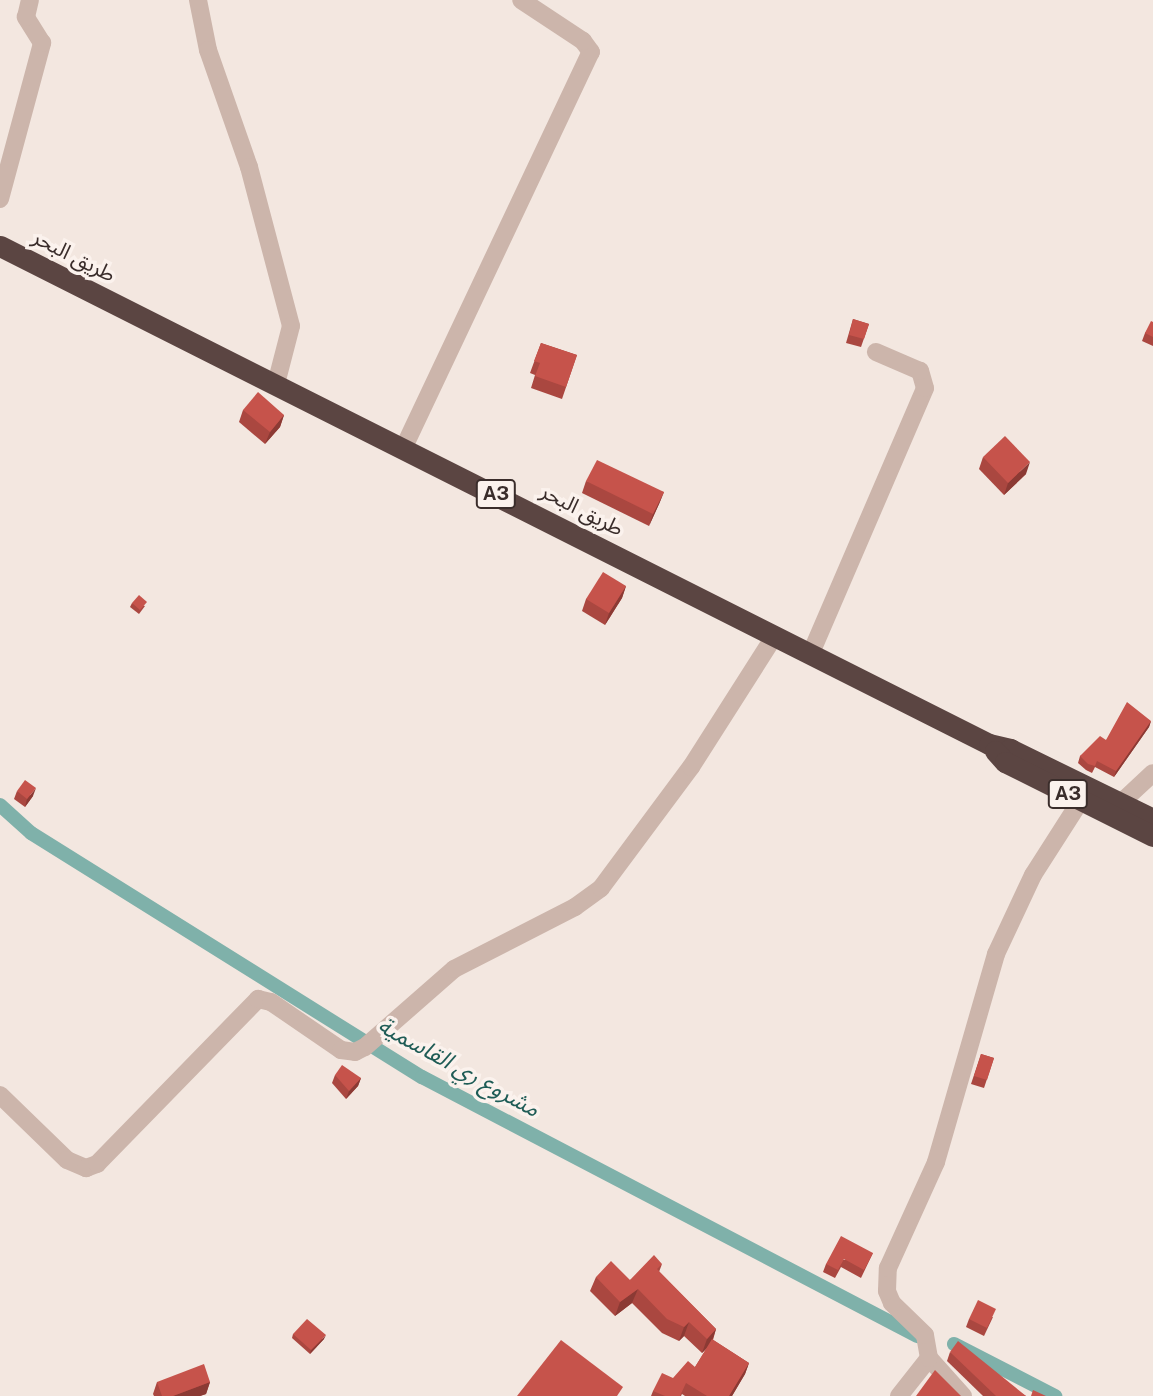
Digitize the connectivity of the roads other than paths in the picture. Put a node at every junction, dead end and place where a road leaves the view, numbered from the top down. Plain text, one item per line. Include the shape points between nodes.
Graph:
1 (30, 0) edge
2 (198, 0) edge
3 (522, 0) edge
4 (0, 199) edge
5 (0, 246) edge
6 (876, 352) dead end
7 (276, 384) junction
8 (404, 447) junction
9 (775, 635) junction
10 (811, 653) junction
11 (1153, 773) edge
12 (1085, 794) junction
13 (1113, 808) junction
14 (1153, 819) edge
15 (1153, 836) edge
16 (0, 1096) edge
17 (929, 1358) junction
18 (899, 1396) edge
19 (963, 1396) edge

1 - 4 street via 26,17 42,43
2 - 7 street via 208,50 249,167 292,326
3 - 8 street via 583,41 591,52
5 - 7 highway, طريق البحر / A3
6 - 10 street via 920,371 925,388
7 - 8 highway, طريق البحر / A3
8 - 9 highway, طريق البحر / A3
9 - 10 highway, طريق البحر / A3
9 - 16 street via 691,767 601,888 575,907 454,969 371,1043 355,1052 341,1050 271,1002 258,999 97,1164 86,1168 67,1160
10 - 12 highway, طريق البحر / A3 via 989,744 1005,762
11 - 13 street
12 - 13 highway, طريق البحر / A3
12 - 17 street via 1032,875 996,954 936,1162 888,1268 887,1291 892,1303 925,1335
13 - 14 highway, طريق البحر / A3
13 - 15 highway, طريق البحر / A3
17 - 18 street
17 - 19 street

